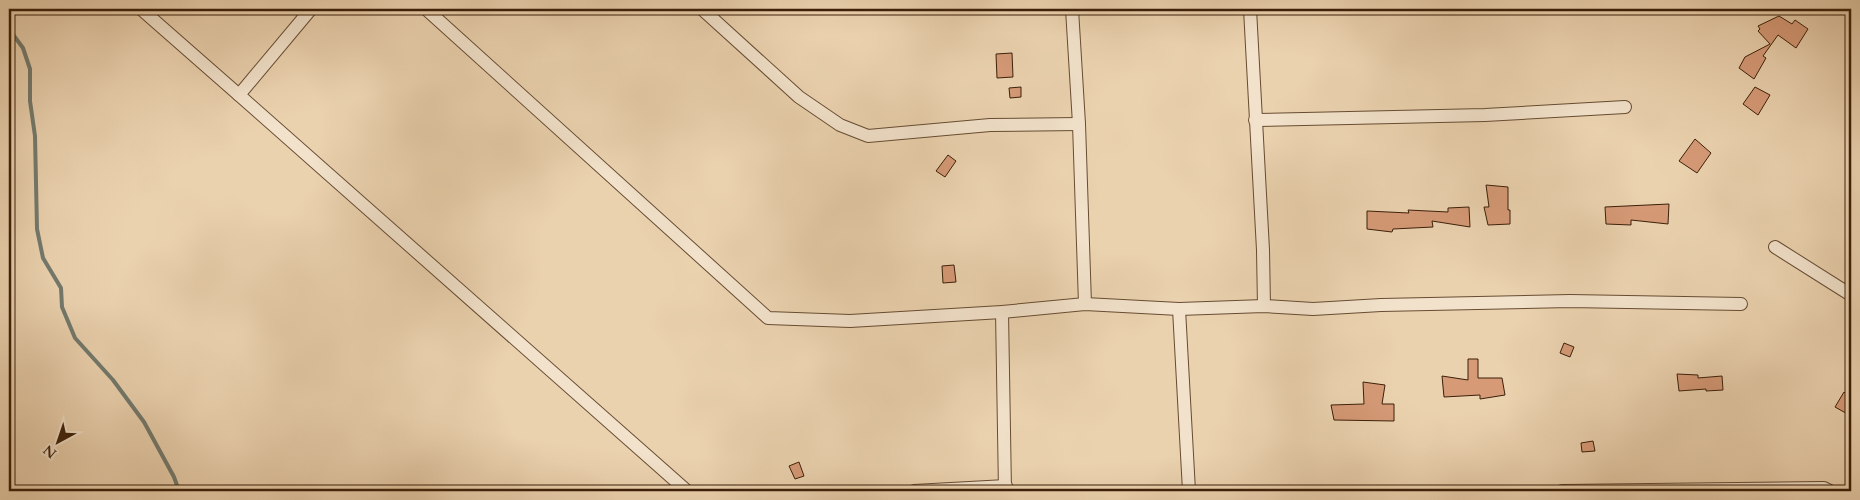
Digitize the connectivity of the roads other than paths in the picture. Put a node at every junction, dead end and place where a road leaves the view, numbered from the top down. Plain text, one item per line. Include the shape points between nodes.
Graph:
1 (141, 9) edge
2 (311, 9) edge
3 (426, 9) edge
4 (702, 9) edge
5 (1072, 9) edge
6 (1250, 9) edge
7 (239, 95) junction
8 (1625, 107) dead end
9 (1255, 120) junction
10 (1079, 124) junction
11 (1774, 247) dead end
12 (1851, 295) edge
13 (1085, 304) junction
14 (1741, 304) dead end
15 (1264, 306) junction
16 (1179, 309) junction
17 (1002, 312) junction
18 (1006, 489) edge
19 (687, 491) edge
20 (914, 491) edge
21 (1189, 491) edge
22 (1562, 491) edge
23 (1830, 491) edge

1 - 7 street
2 - 7 street
3 - 17 street via 768,318 850,322
4 - 10 street via 799,97 840,125 868,136 990,125
5 - 10 street
6 - 9 street
7 - 19 street
8 - 9 street via 1485,115
9 - 15 street
10 - 13 street
11 - 12 street
13 - 16 street
13 - 17 street
14 - 15 street via 1570,301 1313,309
15 - 16 street
16 - 21 street
17 - 18 street
18 - 20 street
22 - 23 street via 1824,488

